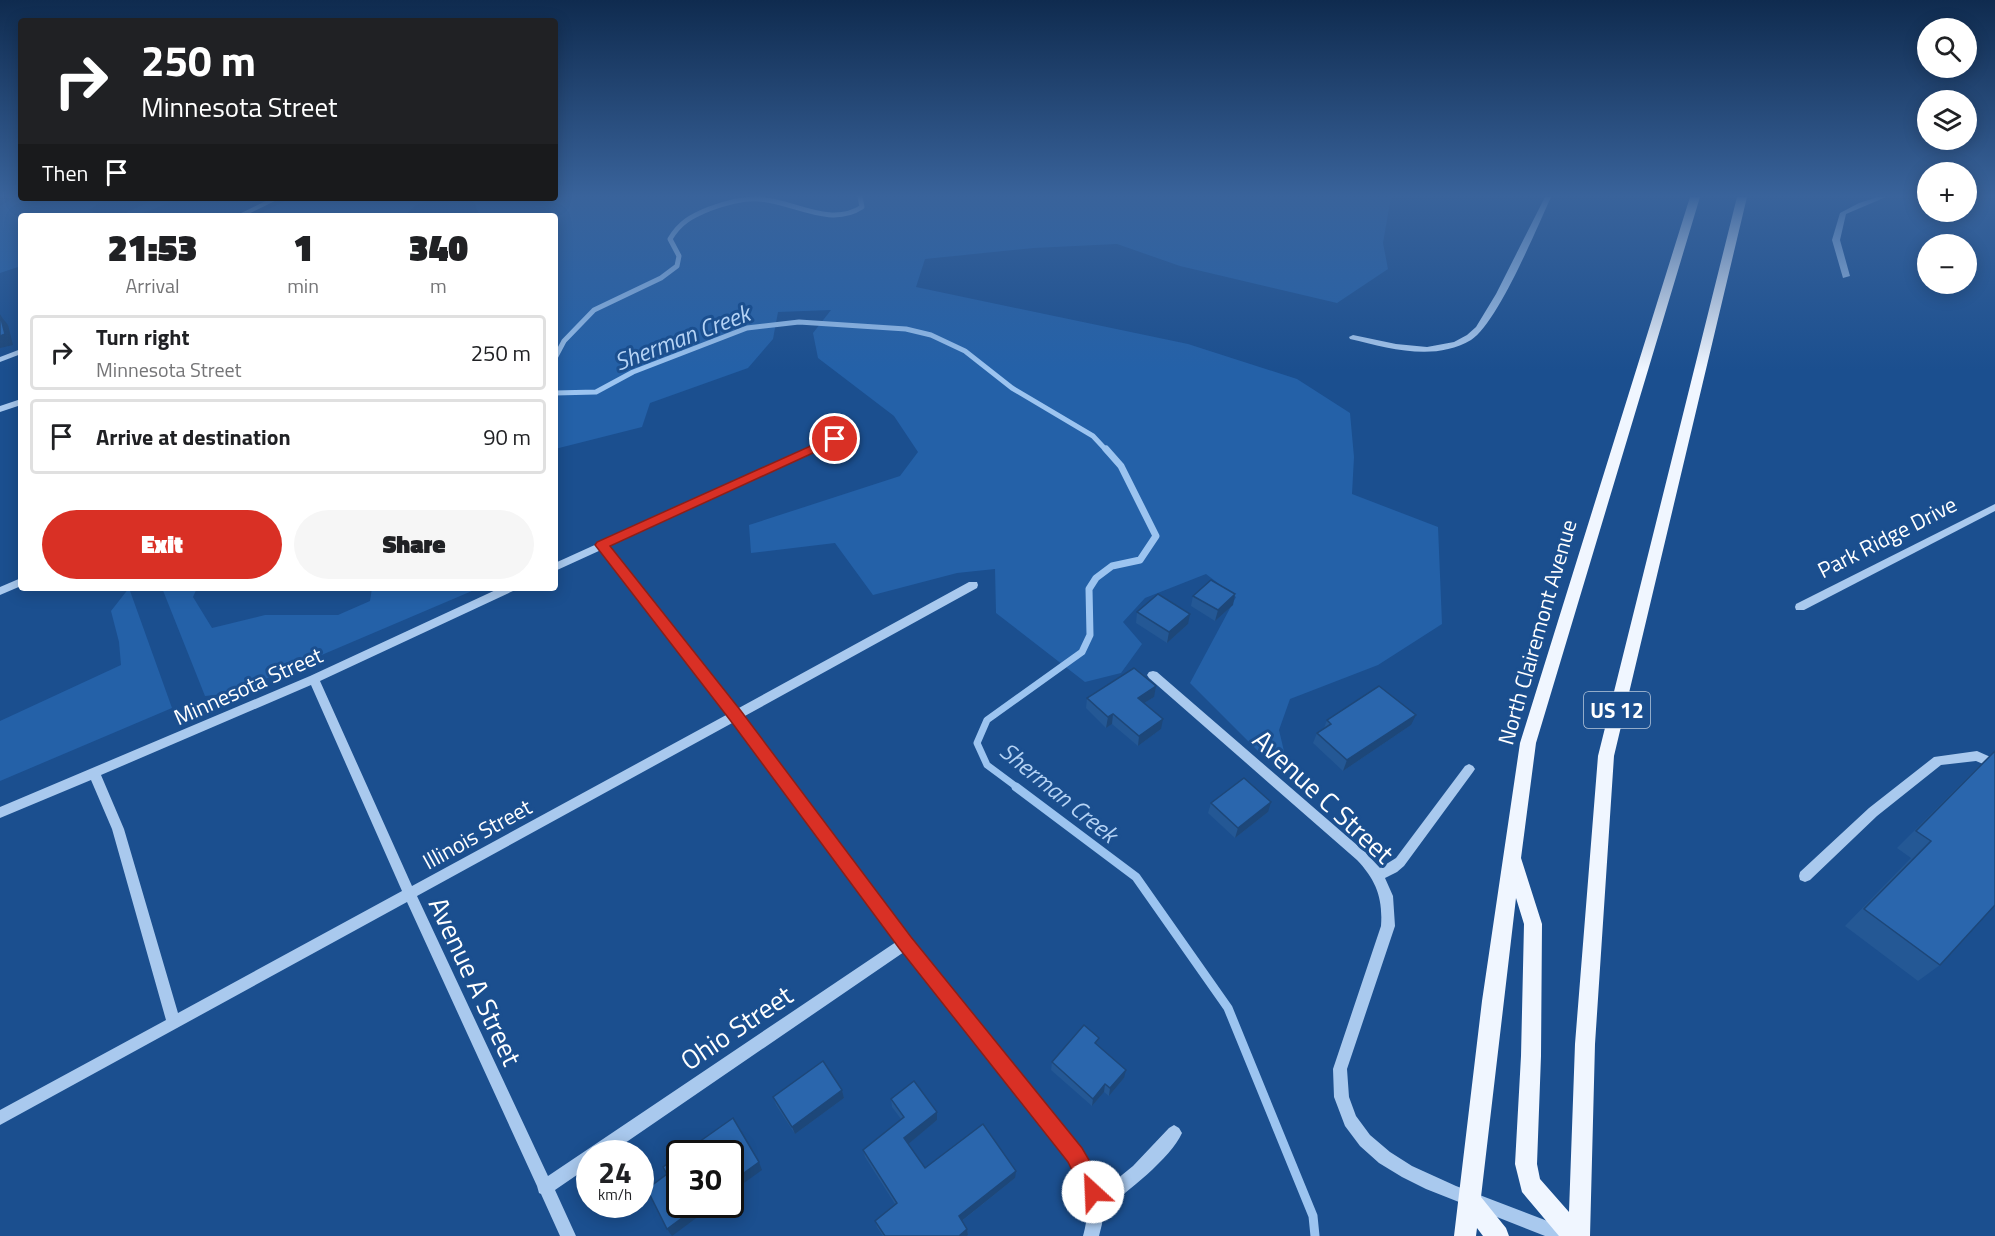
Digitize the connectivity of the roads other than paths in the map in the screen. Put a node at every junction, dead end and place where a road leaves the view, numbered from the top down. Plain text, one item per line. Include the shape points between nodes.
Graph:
1 (1519, 255) edge
2 (1677, 255) edge
3 (1728, 255) edge
4 (1840, 255) edge
5 (1846, 276) dead end
6 (1353, 337) dead end
7 (18, 352) edge
8 (0, 360) edge
9 (18, 403) edge
10 (0, 409) edge
11 (835, 439) dead end
12 (1995, 507) edge
13 (602, 545) junction
14 (558, 566) edge
15 (18, 583) edge
16 (973, 585) dead end
17 (0, 591) edge
18 (503, 591) edge
19 (1800, 607) dead end
20 (1153, 675) dead end
21 (314, 679) junction
22 (736, 716) junction
23 (1995, 764) edge
24 (1469, 769) dead end
25 (94, 773) junction
26 (0, 813) edge
27 (1512, 856) junction
28 (1377, 874) junction
29 (1805, 876) dead end
30 (410, 895) junction
31 (905, 943) junction
32 (174, 1023) junction
33 (0, 1118) edge
34 (1174, 1134) dead end
35 (616, 1140) edge
36 (576, 1166) edge
37 (544, 1188) junction
38 (1468, 1199) junction
39 (1097, 1204) junction
40 (568, 1236) edge
41 (1091, 1236) edge
42 (1465, 1236) edge
43 (1498, 1236) edge
44 (1565, 1236) edge
45 (1574, 1236) edge
46 (1579, 1236) edge

1 - 6 street via 1481,326 1471,337 1440,347 1409,348
2 - 27 main road, North Clairemont Avenue via 1528,743
3 - 46 main road, US 12 via 1606,756 1585,1044
4 - 5 street
7 - 8 street
9 - 10 street
11 - 13 street
12 - 19 street, Park Ridge Drive
13 - 14 street
13 - 22 street
15 - 17 street
16 - 22 street, Illinois Street
18 - 21 street, Minnesota Street
20 - 28 street, Avenue C Street
21 - 25 street, Minnesota Street
21 - 30 street, Avenue A Street
22 - 30 street, Illinois Street
22 - 31 street
23 - 29 street via 1977,756 1938,760
24 - 28 street via 1400,862
25 - 26 street, Minnesota Street
25 - 32 street via 118,829
27 - 38 main road, North Clairemont Avenue
27 - 45 main road via 1533,924 1526,1164 1530,1185
28 - 38 street, Avenue C Street via 1387,892 1388,926 1340,1069 1338,1088 1355,1128 1384,1158 1422,1180
30 - 32 street, Illinois Street
30 - 37 street, Avenue A Street
31 - 35 street, Ohio Street
31 - 39 street via 1075,1155
32 - 33 street, Illinois Street
34 - 39 street via 1147,1166
36 - 37 street
37 - 40 street, Avenue A Street
38 - 42 main road, North Clairemont Avenue
38 - 43 main road
38 - 44 street
39 - 41 street

